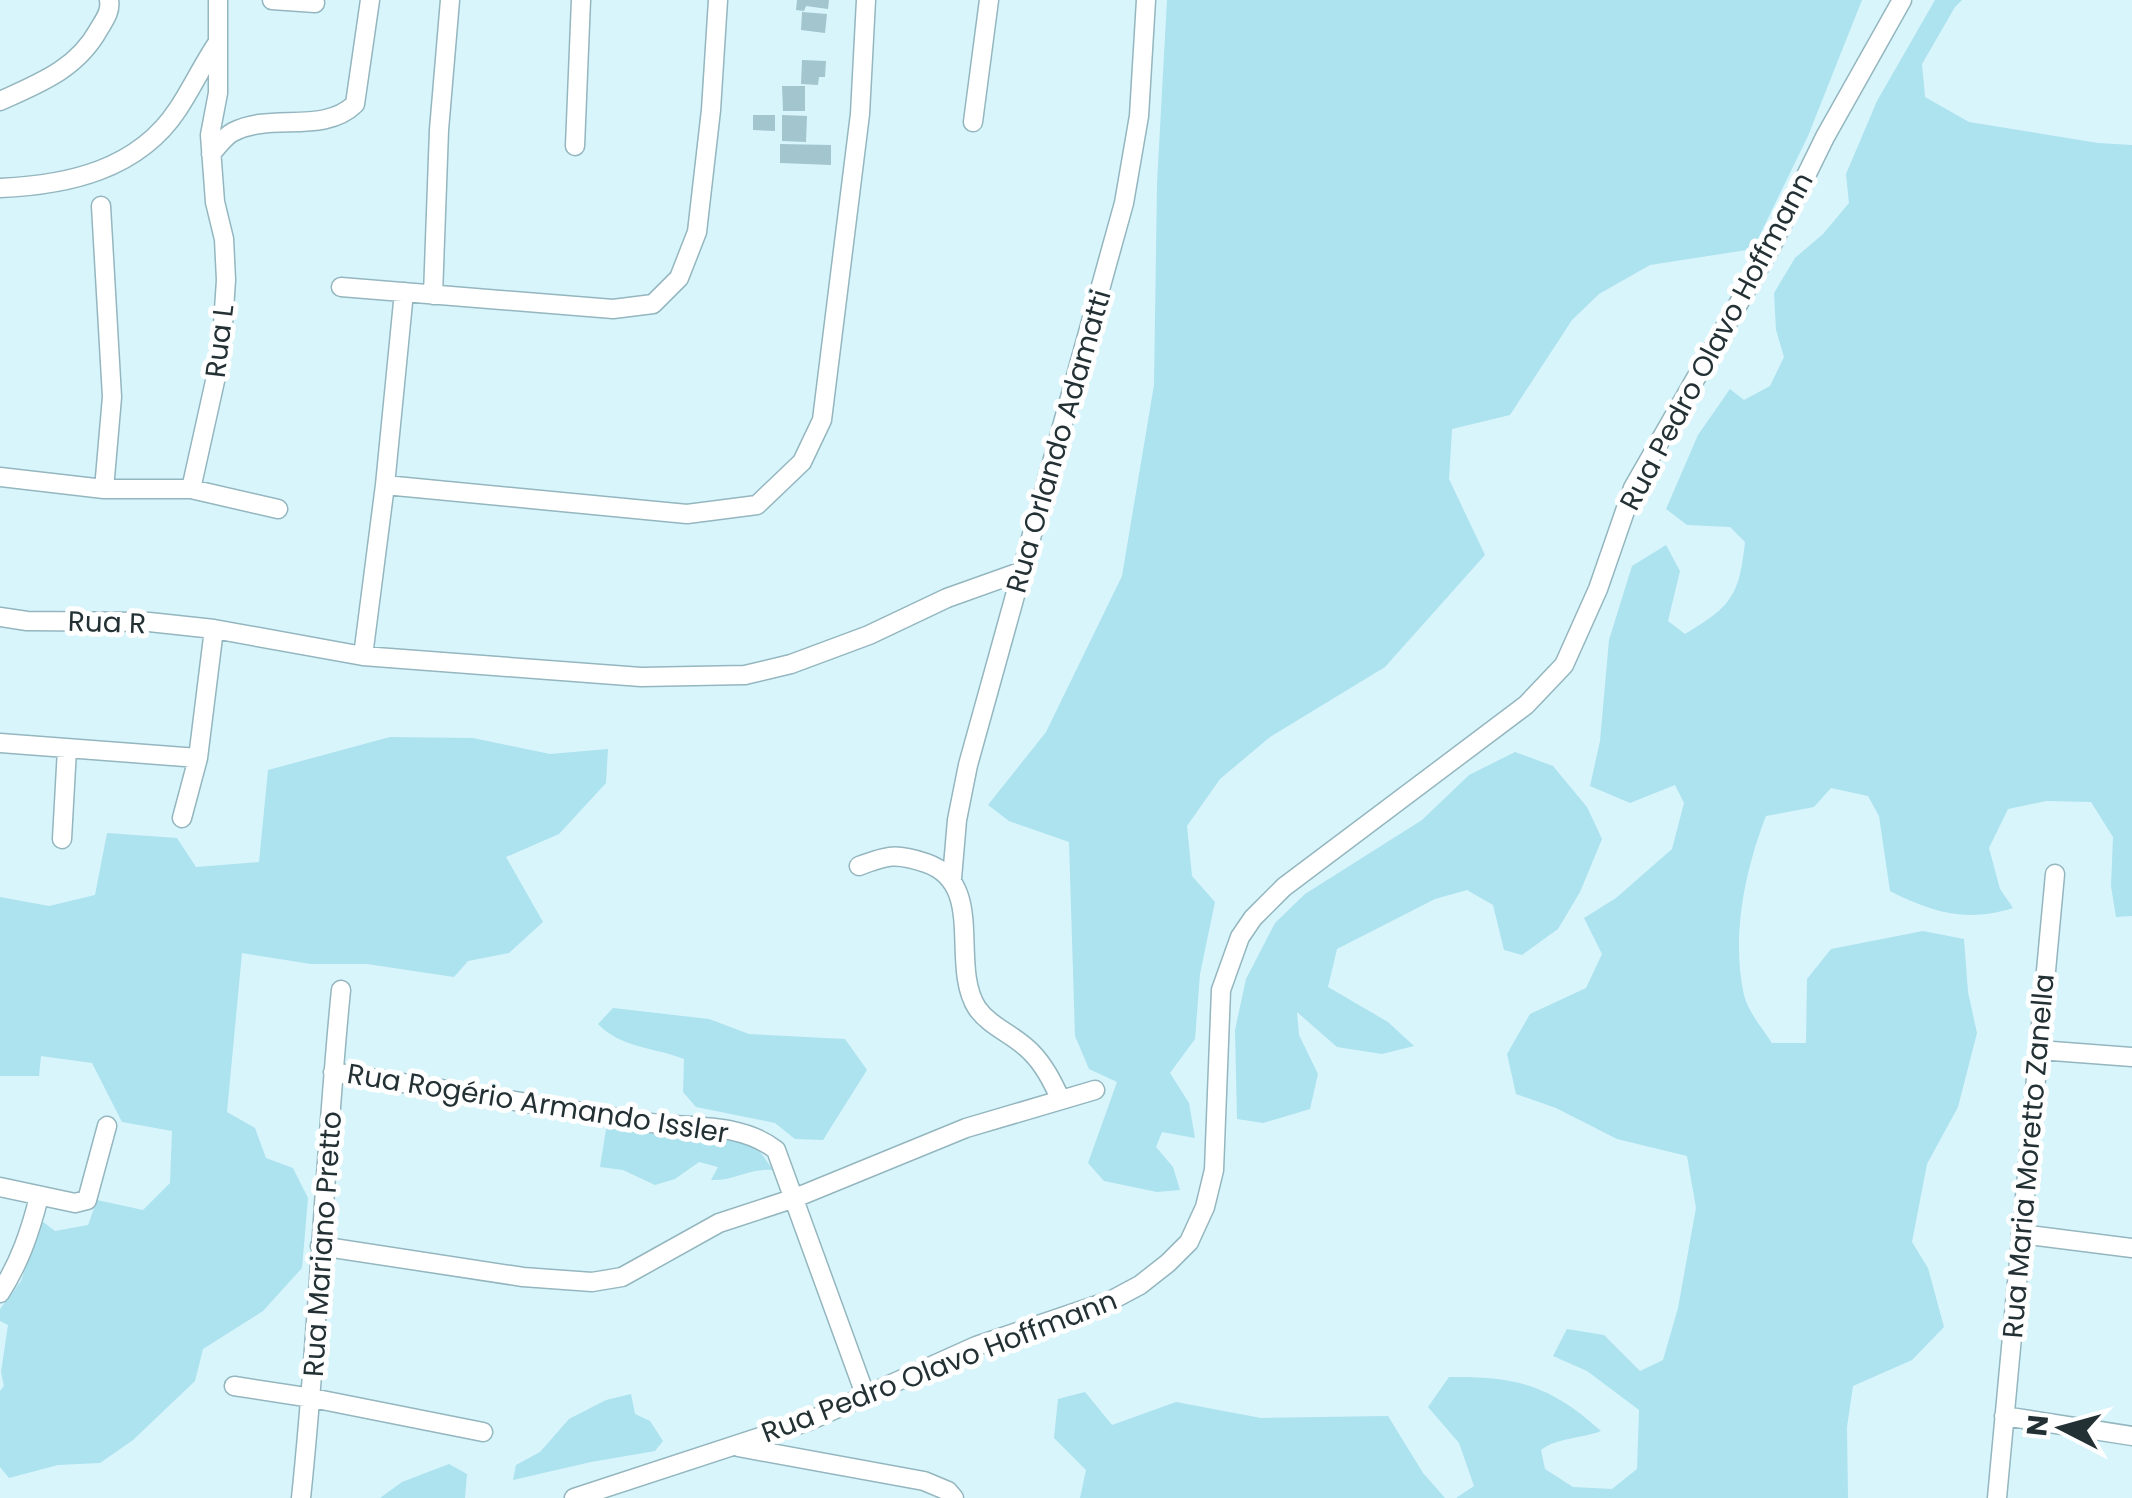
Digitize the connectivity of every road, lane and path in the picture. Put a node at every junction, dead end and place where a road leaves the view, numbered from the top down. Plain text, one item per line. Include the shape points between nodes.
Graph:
1 (109, 0) edge
2 (218, 0) edge
3 (272, 0) edge
4 (370, 0) edge
5 (450, 0) edge
6 (581, 0) edge
7 (718, 0) edge
8 (866, 0) edge
9 (990, 0) edge
10 (1146, 0) edge
11 (1902, 0) edge
12 (316, 3) dead end
13 (218, 42) junction
14 (0, 101) edge
15 (973, 122) dead end
16 (575, 146) dead end
17 (210, 154) junction
18 (0, 188) edge
19 (102, 206) dead end
20 (341, 287) dead end
21 (404, 292) junction
22 (433, 295) junction
23 (0, 477) edge
24 (385, 485) junction
25 (104, 489) junction
26 (191, 489) junction
27 (278, 508) dead end
28 (1020, 572) junction
29 (0, 617) edge
30 (214, 629) junction
31 (363, 656) junction
32 (0, 742) edge
33 (67, 749) junction
34 (198, 758) junction
35 (182, 818) dead end
36 (62, 839) dead end
37 (859, 866) dead end
38 (2055, 874) dead end
39 (952, 878) junction
40 (341, 990) dead end
41 (2039, 1050) junction
42 (2132, 1057) edge
43 (333, 1072) junction
44 (1095, 1090) dead end
45 (1060, 1098) junction
46 (107, 1126) dead end
47 (0, 1187) edge
48 (39, 1197) junction
49 (795, 1198) junction
50 (2021, 1234) junction
51 (320, 1246) junction
52 (2132, 1248) edge
53 (0, 1293) edge
54 (234, 1386) dead end
55 (866, 1396) junction
56 (312, 1398) junction
57 (2004, 1416) junction
58 (484, 1432) dead end
59 (2132, 1436) edge
60 (732, 1446) junction
61 (301, 1498) edge
62 (574, 1498) edge
63 (954, 1498) edge
64 (1997, 1498) edge

1 - 14 street via 79,58
2 - 13 street, Rua L
3 - 12 street
4 - 17 street via 355,104 345,114 257,124 231,133
5 - 22 street
6 - 16 street
7 - 22 street via 696,232 679,278 653,304 613,308
8 - 24 street via 860,114 822,420 802,462 757,504 687,514
9 - 15 street
10 - 28 street, Rua Orlando Adamatti via 1139,116 1124,203
11 - 55 street, Rua Pedro Olavo Hoffmann via 1633,488 1564,665 1526,704 1284,888 1240,937 1222,990 1214,1170 1189,1242 1112,1300 976,1346
13 - 17 street, Rua L
13 - 18 street via 178,110 125,161 102,172
17 - 26 street, Rua L via 226,280 221,354
19 - 25 street via 112,397
20 - 21 street
21 - 22 street
21 - 24 street
23 - 25 street
24 - 31 street
25 - 26 street
26 - 27 street
28 - 31 street, Rua R via 869,635 744,675 641,677
28 - 39 street, Rua Orlando Adamatti via 968,764
29 - 30 street, Rua R
30 - 31 street, Rua R
30 - 34 street
32 - 33 street
33 - 34 street
33 - 36 street
34 - 35 street
37 - 39 street via 900,855
38 - 41 street, Rua Maria Moretto Zanella
39 - 45 street, Rua Orlando Adamatti via 962,909 969,991 978,1010 1030,1050
40 - 43 street, Rua Mariano Pretto
41 - 42 street
41 - 50 street, Rua Maria Moretto Zanella
43 - 49 street, Rua Rogério Armando Issler via 751,1136 776,1150
43 - 51 street, Rua Mariano Pretto
44 - 45 street
45 - 49 street via 966,1128
46 - 48 street via 86,1200
47 - 48 street
48 - 53 street via 29,1237
49 - 51 street via 719,1223 622,1277 592,1282
49 - 55 street, Rua Rogério Armando Issler
50 - 52 street
50 - 57 street, Rua Maria Moretto Zanella
51 - 56 street, Rua Mariano Pretto
54 - 56 street
55 - 60 street, Rua Pedro Olavo Hoffmann
56 - 58 street
56 - 61 street, Rua Mariano Pretto
57 - 59 street
57 - 64 street, Rua Maria Moretto Zanella
60 - 62 street, Rua Pedro Olavo Hoffmann
60 - 63 street via 924,1481

